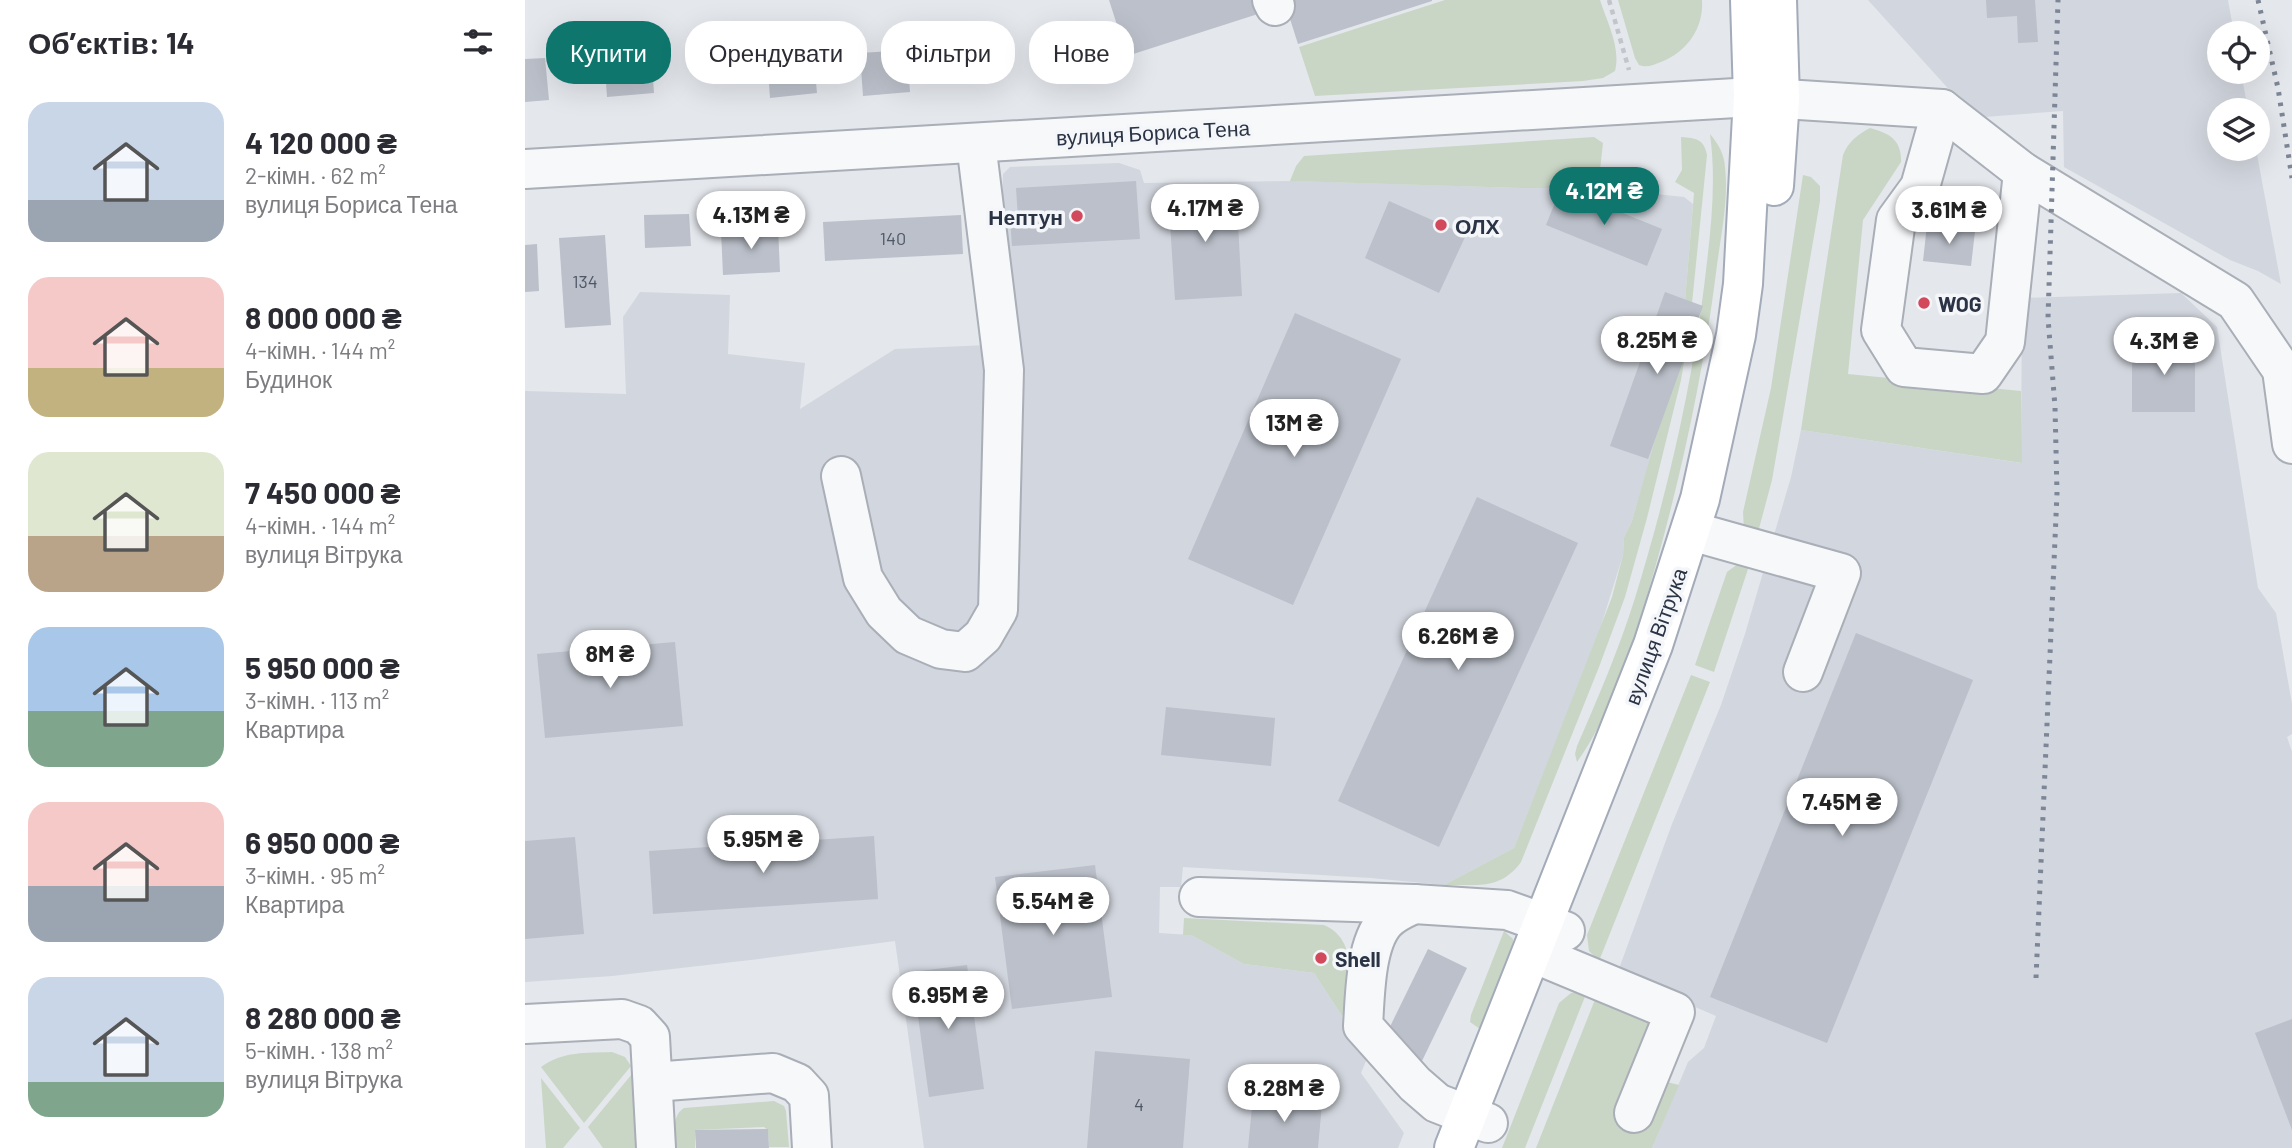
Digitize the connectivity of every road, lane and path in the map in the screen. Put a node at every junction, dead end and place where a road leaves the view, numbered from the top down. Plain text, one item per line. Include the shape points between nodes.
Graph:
1 (1609, 0) edge
2 (1750, 0) edge
3 (1777, 0) edge
4 (1631, 76) dead end
5 (1767, 98) junction
6 (1942, 109) junction
7 (976, 143) junction
8 (525, 169) edge
9 (2023, 172) junction
10 (2292, 444) edge
11 (841, 476) dead end
12 (1702, 535) junction
13 (1803, 672) dead end
14 (1199, 897) dead end
15 (1414, 904) junction
16 (1549, 942) junction
17 (525, 1024) edge
18 (653, 1082) junction
19 (1635, 1113) dead end
20 (1472, 1133) edge
21 (656, 1148) edge
22 (812, 1148) edge

1 - 4 path
2 - 5 main road
3 - 5 main road
5 - 6 street, вулиця Бориса Тена
5 - 7 street, вулиця Бориса Тена
5 - 12 main road, вулиця Вітрука via 1762,319 1741,423
6 - 9 street
6 - 9 street via 1920,187 1896,220 1881,330 1904,367 1983,374 2005,342
7 - 8 street, вулиця Бориса Тена
7 - 11 street via 1004,384 998,610 983,636 965,652 941,649 908,635 884,612 863,578
9 - 10 street via 2235,301 2282,370
12 - 13 street via 1841,573
12 - 16 main road, вулиця Вітрука via 1673,656
14 - 15 street
15 - 16 street via 1507,910
15 - 20 street via 1383,923 1374,944 1363,1026 1415,1084
16 - 19 street via 1675,1012
16 - 20 main road, вулиця Вітрука
17 - 18 street via 622,1019 639,1025 650,1037
18 - 21 street
18 - 22 street via 773,1073 797,1083 809,1096

